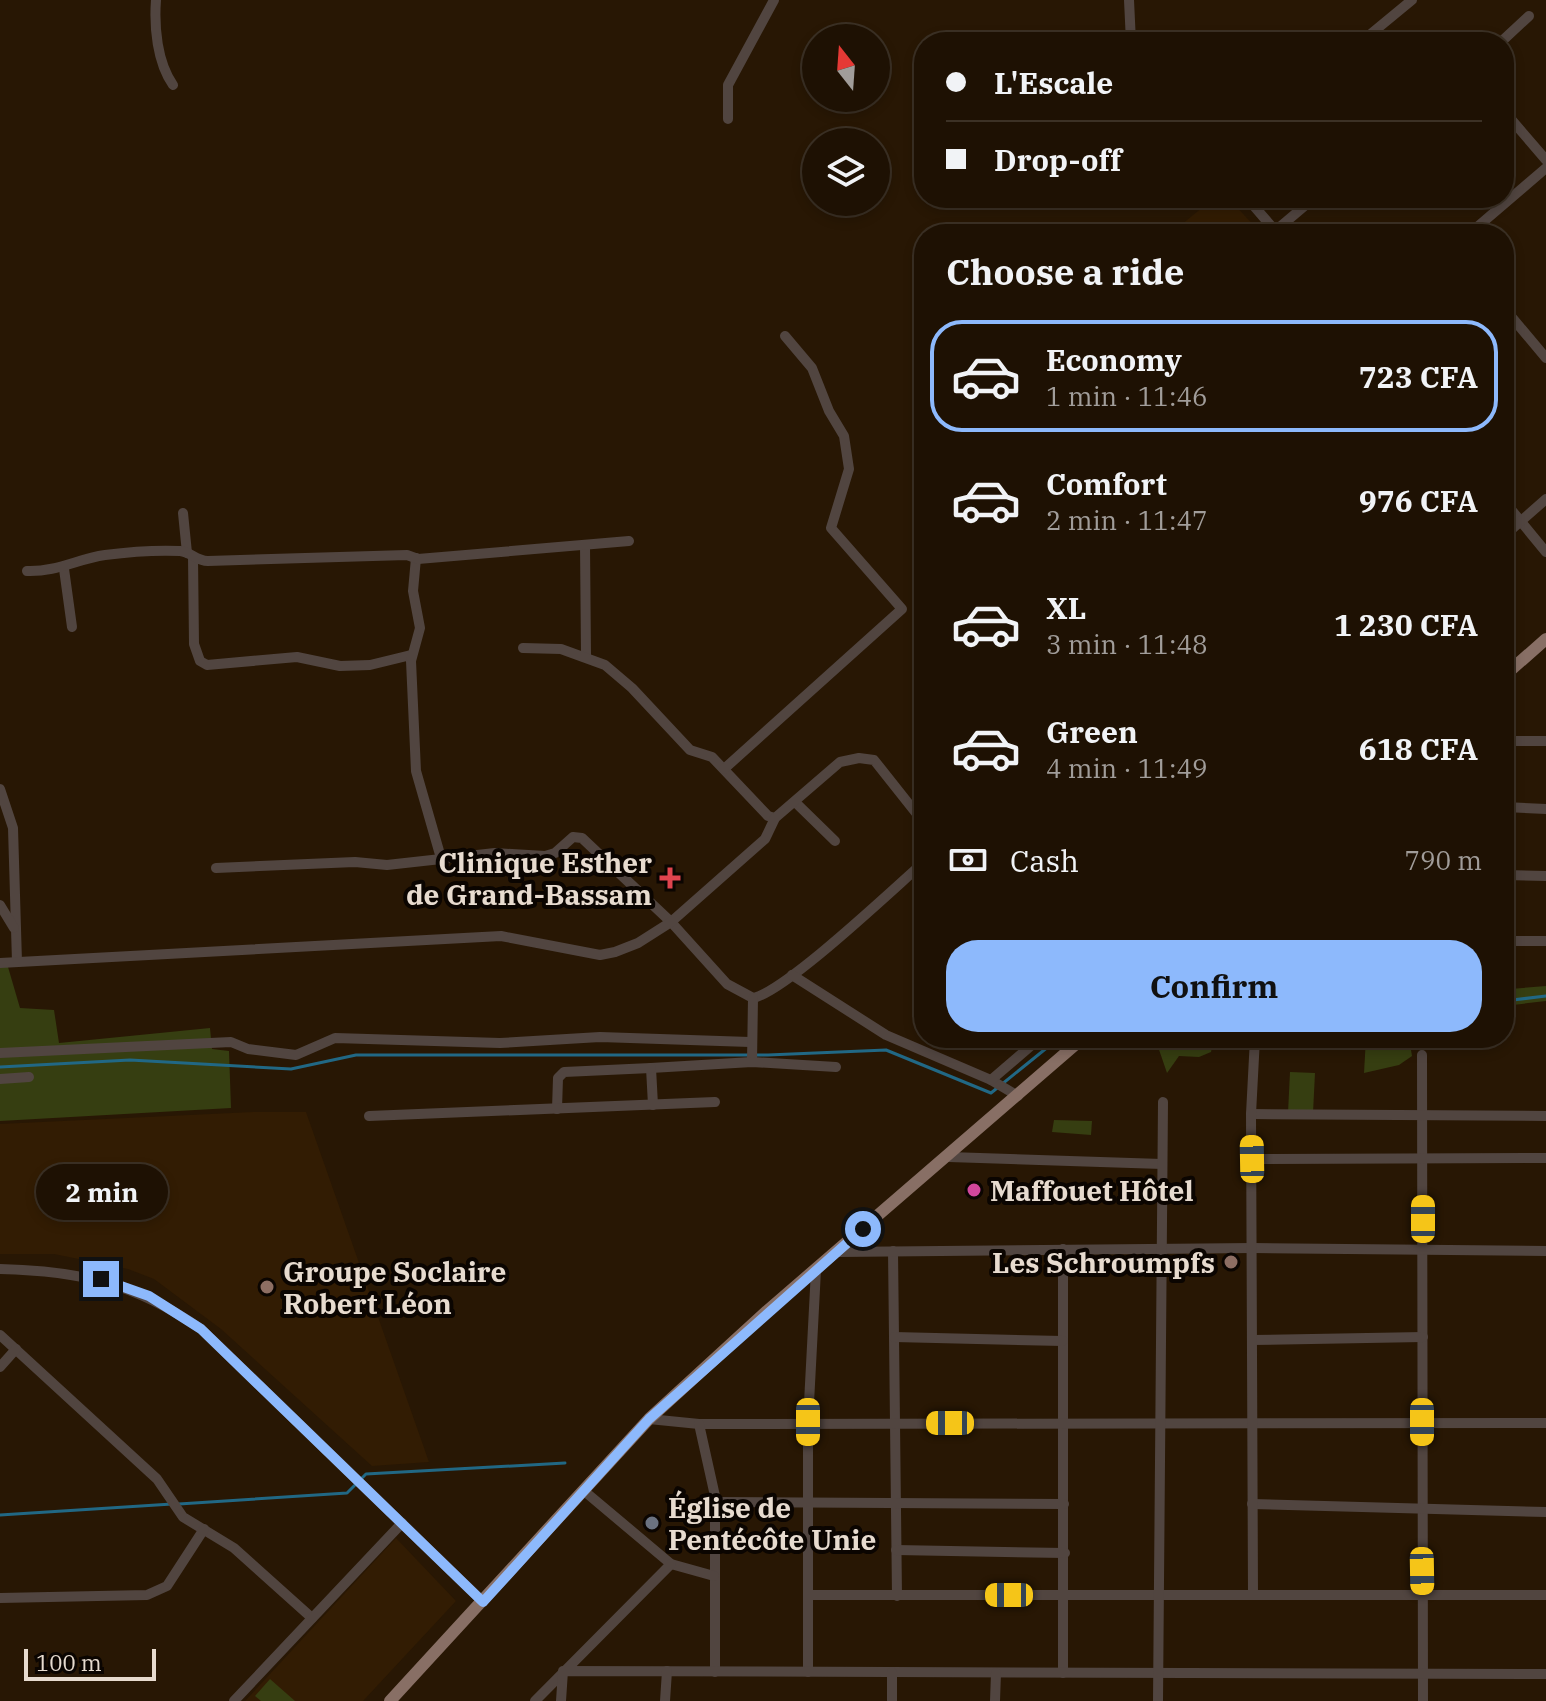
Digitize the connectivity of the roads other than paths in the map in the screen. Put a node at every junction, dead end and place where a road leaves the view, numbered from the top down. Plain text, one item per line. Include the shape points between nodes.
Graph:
1 (156, 0) edge
2 (774, 0) edge
3 (1129, 0) edge
4 (1412, 0) edge
5 (1529, 16) dead end
6 (1131, 32) edge
7 (1373, 32) edge
8 (1512, 32) edge
9 (173, 85) dead end
10 (728, 119) dead end
11 (1514, 123) edge
12 (1546, 160) edge
13 (1546, 168) edge
14 (1514, 195) edge
15 (1256, 208) edge
16 (1303, 208) edge
17 (1499, 208) edge
18 (1270, 224) edge
19 (1286, 224) edge
20 (1481, 224) edge
21 (1514, 320) edge
22 (785, 336) dead end
23 (1546, 358) edge
24 (1546, 499) edge
25 (183, 513) dead end
26 (1514, 513) edge
27 (1521, 521) junction
28 (1514, 527) edge
29 (629, 541) dead end
30 (585, 545) junction
31 (1546, 552) edge
32 (190, 555) junction
33 (416, 558) junction
34 (64, 569) junction
35 (27, 571) dead end
36 (72, 627) dead end
37 (1546, 639) edge
38 (523, 648) dead end
39 (411, 655) junction
40 (586, 655) junction
41 (1514, 667) edge
42 (1514, 741) edge
43 (1546, 741) edge
44 (724, 769) junction
45 (0, 789) edge
46 (795, 802) junction
47 (1514, 807) edge
48 (1546, 809) edge
49 (914, 811) edge
50 (775, 818) junction
51 (835, 841) dead end
52 (441, 858) junction
53 (216, 868) dead end
54 (914, 871) edge
55 (1514, 875) edge
56 (1546, 876) edge
57 (0, 905) edge
58 (671, 922) junction
59 (14, 928) junction
60 (1514, 941) edge
61 (1546, 941) edge
62 (17, 962) junction
63 (0, 963) edge
64 (792, 975) junction
65 (753, 998) junction
66 (750, 1042) junction
67 (914, 1047) edge
68 (916, 1048) edge
69 (1028, 1048) edge
70 (1072, 1048) edge
71 (1254, 1048) edge
72 (0, 1053) edge
73 (1422, 1055) dead end
74 (752, 1062) junction
75 (836, 1067) dead end
76 (651, 1068) junction
77 (29, 1077) dead end
78 (0, 1079) edge
79 (991, 1080) junction
80 (1018, 1096) junction
81 (715, 1102) dead end
82 (1163, 1102) dead end
83 (653, 1105) junction
84 (557, 1109) junction
85 (1251, 1114) junction
86 (369, 1116) dead end
87 (1422, 1116) junction
88 (1546, 1116) edge
89 (949, 1157) junction
90 (1423, 1157) junction
91 (1546, 1158) edge
92 (1252, 1159) junction
93 (1162, 1164) junction
94 (1253, 1248) junction
95 (1063, 1249) junction
96 (1160, 1249) junction
97 (893, 1251) junction
98 (1423, 1251) junction
99 (1546, 1251) edge
100 (838, 1252) junction
101 (0, 1269) edge
102 (816, 1270) junction
103 (0, 1335) edge
104 (894, 1337) junction
105 (1423, 1337) junction
106 (1252, 1340) junction
107 (1063, 1341) junction
108 (16, 1349) junction
109 (0, 1367) edge
110 (649, 1419) junction
111 (808, 1422) junction
112 (1062, 1422) junction
113 (1422, 1422) junction
114 (893, 1423) junction
115 (1252, 1423) junction
116 (1546, 1423) edge
117 (699, 1424) junction
118 (1158, 1424) junction
119 (583, 1490) junction
120 (808, 1500) junction
121 (715, 1502) junction
122 (895, 1503) junction
123 (1064, 1504) junction
124 (1252, 1504) junction
125 (1422, 1510) junction
126 (1546, 1512) edge
127 (402, 1523) junction
128 (204, 1529) junction
129 (896, 1550) junction
130 (1065, 1553) junction
131 (671, 1564) junction
132 (714, 1576) junction
133 (1161, 1594) junction
134 (1253, 1594) junction
135 (808, 1595) junction
136 (1064, 1595) junction
137 (1422, 1595) junction
138 (1546, 1595) edge
139 (897, 1596) junction
140 (0, 1598) edge
141 (483, 1602) junction
142 (312, 1618) junction
143 (563, 1671) junction
144 (667, 1671) junction
145 (715, 1672) junction
146 (808, 1672) junction
147 (892, 1672) junction
148 (996, 1673) junction
149 (1063, 1673) junction
150 (1158, 1673) junction
151 (1422, 1674) junction
152 (1546, 1674) edge
153 (234, 1701) edge
154 (390, 1701) edge
155 (535, 1701) edge
156 (561, 1701) edge
157 (665, 1701) edge
158 (892, 1701) edge
159 (995, 1701) edge
160 (1158, 1701) edge
161 (1423, 1701) edge

1 - 9 street via 163,68
2 - 10 street via 728,85
3 - 6 street
4 - 7 street
5 - 8 street
11 - 12 street
13 - 14 street
15 - 18 street
16 - 19 street
17 - 20 street
21 - 23 street
22 - 44 street via 812,368 844,436 849,469 831,528 902,609
24 - 27 street
25 - 32 street
26 - 27 street
27 - 28 street
27 - 31 street
29 - 30 street
30 - 33 street
30 - 40 street
32 - 33 street via 208,561
32 - 34 street via 109,554 81,559
32 - 39 street via 194,644 207,665 297,657 340,666 370,665
33 - 39 street via 413,591 420,628
34 - 35 street
34 - 36 street
37 - 41 main road
38 - 40 street
39 - 52 street via 416,771
40 - 44 street via 632,688 690,750 712,757
42 - 43 street
44 - 50 street
45 - 59 street via 13,828 18,913
46 - 49 street via 840,762 870,758
46 - 50 street
46 - 51 street
47 - 48 street
50 - 58 street via 765,839
52 - 53 street via 387,865
52 - 58 street via 545,856 573,837 582,838
54 - 64 street
55 - 56 street
57 - 59 street
58 - 62 street via 638,943 600,955 501,936
58 - 65 street via 727,984
59 - 62 street
60 - 61 street
62 - 63 street
64 - 65 street
64 - 67 street
65 - 66 street
66 - 72 street via 335,1038 296,1055 231,1042
66 - 74 street
68 - 79 street
69 - 79 street
70 - 80 main road
71 - 85 street
73 - 87 street
74 - 75 street
74 - 76 street
76 - 83 street
76 - 84 street via 564,1072 558,1078
77 - 78 street
79 - 80 street
80 - 89 main road
81 - 83 street
82 - 93 street
83 - 84 street
84 - 86 street
85 - 87 street
85 - 92 street
87 - 88 street
87 - 90 street
89 - 93 street
89 - 100 main road
90 - 91 street
90 - 92 street
90 - 98 street
92 - 94 street
93 - 96 street
94 - 96 street
94 - 98 street
94 - 106 street
95 - 96 street
95 - 97 street
95 - 107 street
96 - 118 street
97 - 100 street
97 - 104 street
98 - 99 street
98 - 105 street
100 - 102 main road
101 - 127 street via 101,1279 175,1311 201,1329
102 - 110 main road
102 - 111 street
103 - 108 street
104 - 107 street
104 - 114 street
105 - 106 street
105 - 113 street
106 - 115 street
107 - 112 street
108 - 109 street
108 - 128 street via 157,1479 175,1509
110 - 117 street
110 - 119 main road
111 - 114 street
111 - 117 street
111 - 120 street
112 - 114 street
112 - 118 street
112 - 123 street
113 - 115 street
113 - 116 street
113 - 125 street
114 - 122 street
115 - 118 street
115 - 124 street
117 - 121 street
118 - 133 street
119 - 131 street
119 - 141 main road
120 - 121 street
120 - 122 street
120 - 135 street
121 - 132 street
122 - 123 street
122 - 129 street
123 - 130 street
124 - 125 street
124 - 134 street
125 - 126 street
125 - 137 street
127 - 141 street
127 - 142 street
128 - 140 street via 167,1586 147,1595
128 - 142 street via 234,1548
129 - 130 street
129 - 139 street
130 - 136 street
131 - 132 street
131 - 143 street
132 - 145 street
133 - 134 street
133 - 136 street
133 - 150 street
134 - 137 street
135 - 139 street
135 - 146 street
136 - 139 street
136 - 149 street
137 - 138 street
137 - 151 street
141 - 154 main road
142 - 153 street
143 - 144 street
143 - 155 street
143 - 156 street
144 - 145 street
144 - 157 street
145 - 146 street
146 - 147 street
147 - 148 street
147 - 158 street
148 - 149 street
148 - 159 street
149 - 150 street
150 - 151 street
150 - 160 street
151 - 152 street
151 - 161 street

